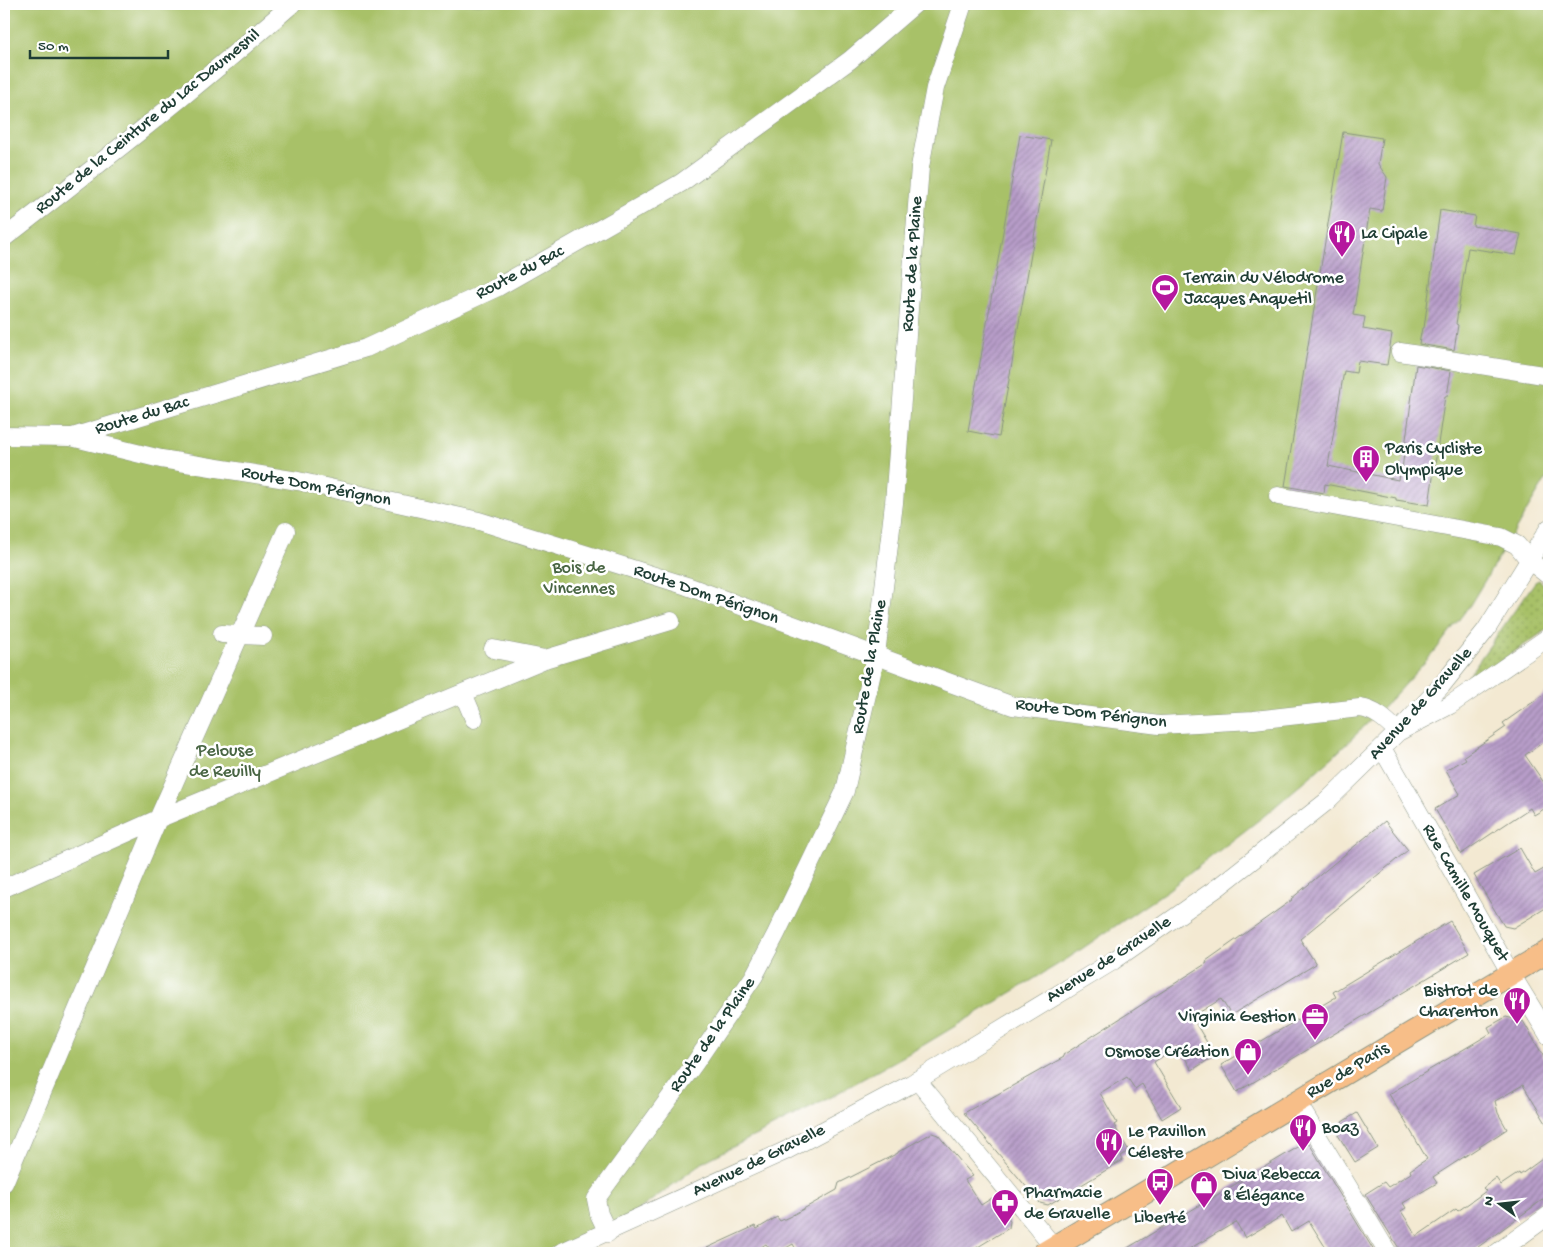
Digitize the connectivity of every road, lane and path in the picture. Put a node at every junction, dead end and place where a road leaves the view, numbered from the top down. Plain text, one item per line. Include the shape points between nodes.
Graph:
1 (292, 4) edge
2 (915, 4) edge
3 (963, 4) edge
4 (4, 238) edge
5 (1400, 352) dead end
6 (1549, 376) edge
7 (4, 436) edge
8 (71, 437) junction
9 (1278, 496) dead end
10 (1549, 528) edge
11 (286, 531) dead end
12 (1530, 561) junction
13 (1549, 576) edge
14 (671, 622) dead end
15 (222, 634) dead end
16 (240, 635) junction
17 (263, 636) dead end
18 (1549, 637) edge
19 (493, 649) dead end
20 (876, 655) junction
21 (546, 659) junction
22 (1442, 685) junction
23 (462, 693) junction
24 (1450, 705) junction
25 (474, 719) dead end
26 (1398, 732) junction
27 (1382, 748) junction
28 (158, 819) junction
29 (4, 888) edge
30 (1549, 951) edge
31 (1511, 974) junction
32 (1549, 1036) edge
33 (917, 1080) junction
34 (1297, 1102) junction
35 (4, 1183) edge
36 (1549, 1215) edge
37 (608, 1233) junction
38 (1053, 1251) edge
39 (560, 1253) edge
40 (1388, 1253) edge
41 (1497, 1253) edge

1 - 4 street, Route de la Ceinture du Lac Daumesnil via 120,148
2 - 8 street, Route du Bac via 850,60 681,183 498,287 366,348
3 - 20 street, Route de la Plaine via 936,88 920,167 894,503
5 - 6 street
7 - 8 street, Route Dom Pérignon
8 - 20 street, Route Dom Pérignon via 161,459 298,481 479,521 687,586
9 - 12 street via 1501,537 1517,545
10 - 12 street, Avenue de Gravelle
11 - 16 street
12 - 13 street
12 - 22 street, Avenue de Gravelle via 1486,630
14 - 21 street
15 - 16 street
16 - 17 street
16 - 28 street
18 - 24 street
19 - 21 street
20 - 26 street, Route Dom Pérignon via 1013,706 1159,725 1254,720 1360,708 1382,717
20 - 37 street, Route de la Plaine via 845,791 754,976 596,1199
21 - 23 street
22 - 24 street
22 - 26 street, Avenue de Gravelle
23 - 25 street
23 - 28 street
24 - 26 street
26 - 27 street, Avenue de Gravelle
27 - 31 street, Rue Camille Mouquet
27 - 33 street, Avenue de Gravelle via 1326,802 1217,888 1113,961
28 - 29 street
28 - 35 street
30 - 31 main road, Rue de Paris
31 - 32 street, Rue Camille Mouquet
31 - 34 main road, Rue de Paris
33 - 37 street, Avenue de Gravelle via 785,1151
33 - 38 street
34 - 38 main road, Rue de Paris
34 - 40 street
36 - 41 street
37 - 39 street, Avenue de Gravelle

